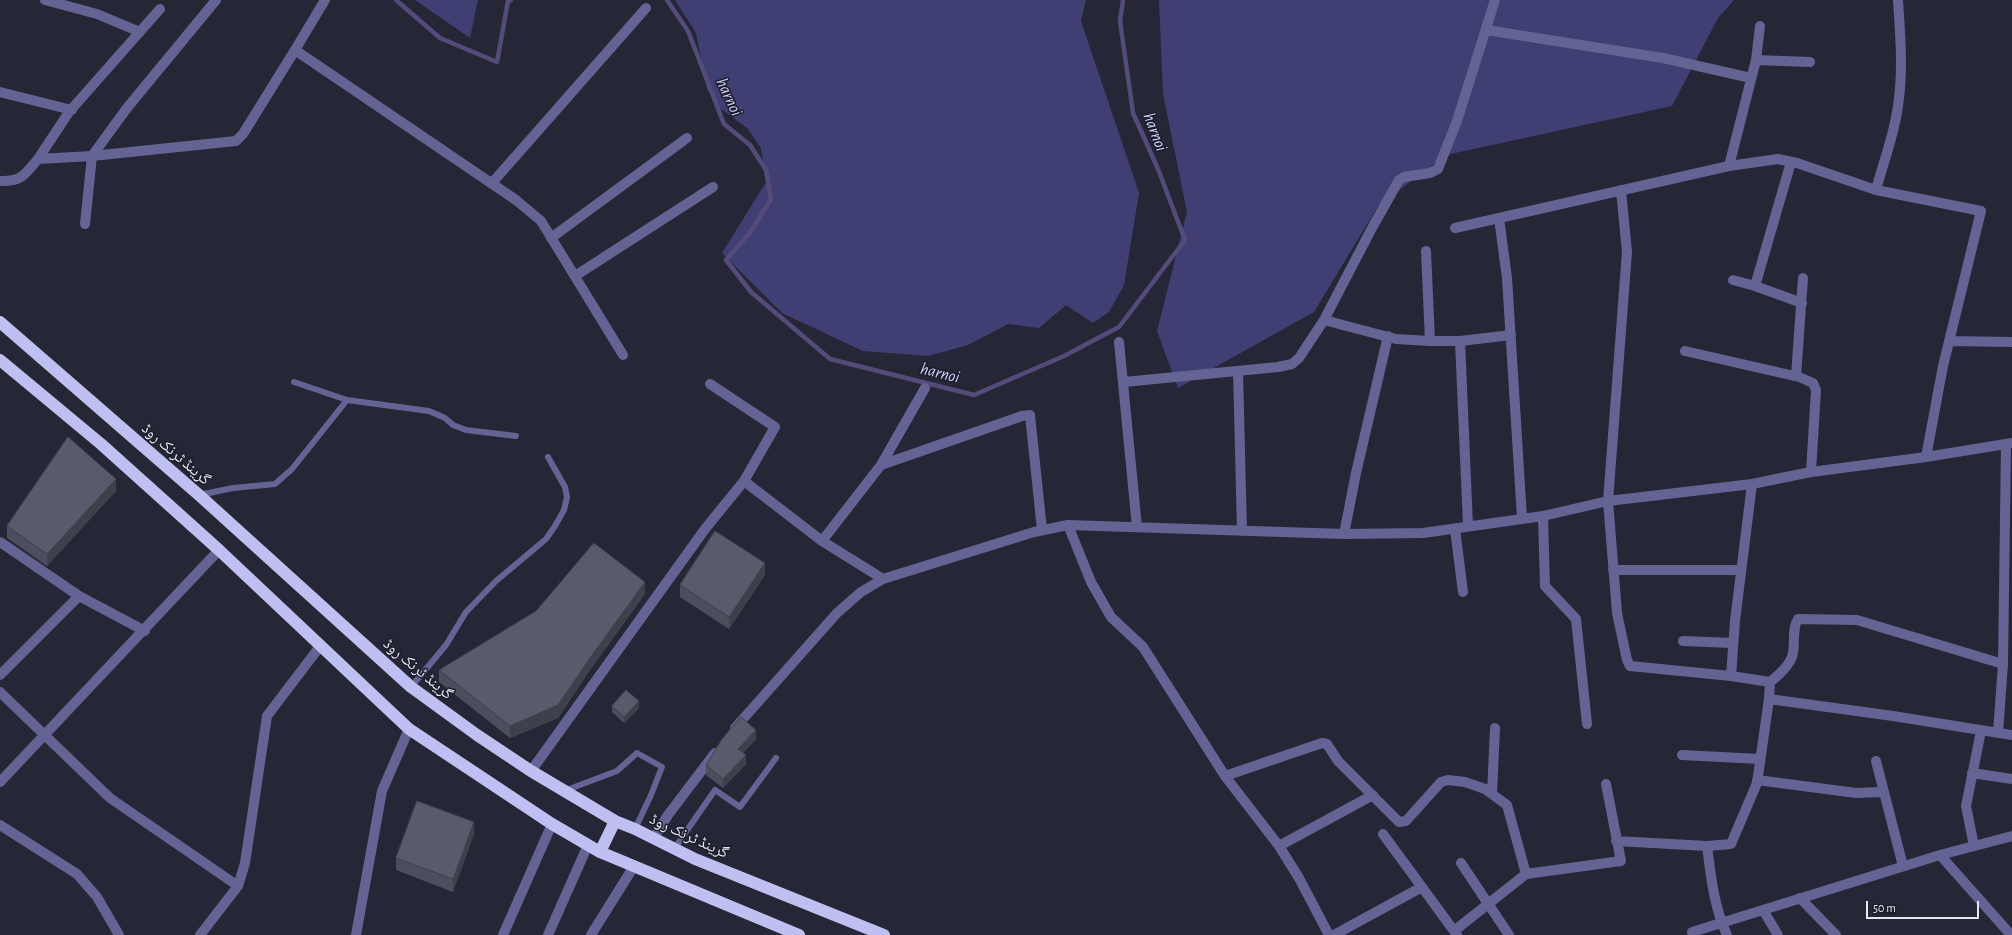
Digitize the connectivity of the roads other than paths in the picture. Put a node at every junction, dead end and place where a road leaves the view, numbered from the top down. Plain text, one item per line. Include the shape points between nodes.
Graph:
1 (45, 0) edge
2 (216, 0) edge
3 (325, 0) edge
4 (1494, 0) edge
5 (1898, 0) edge
6 (646, 8) dead end
7 (160, 10) dead end
8 (1760, 26) dead end
9 (1486, 30) junction
10 (140, 32) junction
11 (295, 50) junction
12 (1756, 60) junction
13 (1810, 62) dead end
14 (1751, 78) junction
15 (0, 92) edge
16 (72, 110) junction
17 (687, 138) dead end
18 (92, 156) junction
19 (38, 159) junction
20 (1791, 162) junction
21 (1729, 166) junction
22 (0, 181) edge
23 (492, 183) junction
24 (713, 187) dead end
25 (1621, 190) junction
26 (1876, 190) junction
27 (1499, 218) junction
28 (85, 224) dead end
29 (1455, 228) dead end
30 (551, 238) junction
31 (1426, 251) dead end
32 (575, 276) junction
33 (1803, 278) dead end
34 (1733, 280) dead end
35 (1755, 286) junction
36 (1802, 303) junction
37 (1324, 320) junction
38 (0, 322) edge
39 (1511, 335) junction
40 (1388, 336) junction
41 (1430, 341) junction
42 (1460, 341) junction
43 (1949, 341) junction
44 (1119, 342) dead end
45 (2012, 342) edge
46 (1685, 351) dead end
47 (623, 356) dead end
48 (0, 360) edge
49 (1238, 371) junction
50 (1796, 376) junction
51 (294, 382) dead end
52 (1124, 382) junction
53 (710, 384) dead end
54 (925, 388) dead end
55 (347, 400) junction
56 (516, 436) dead end
57 (2009, 444) edge
58 (548, 457) dead end
59 (1926, 457) junction
60 (881, 465) junction
61 (1811, 472) junction
62 (744, 481) junction
63 (1752, 484) junction
64 (199, 495) junction
65 (1608, 501) junction
66 (1543, 516) junction
67 (1522, 518) junction
68 (1068, 525) junction
69 (1137, 526) junction
70 (1468, 526) junction
71 (1455, 528) junction
72 (1042, 530) junction
73 (1242, 530) junction
74 (1344, 534) junction
75 (822, 541) junction
76 (0, 542) edge
77 (219, 550) junction
78 (2008, 569) edge
79 (1613, 570) junction
80 (1741, 570) junction
81 (884, 579) junction
82 (1463, 592) dead end
83 (79, 596) junction
84 (144, 631) junction
85 (1683, 641) dead end
86 (1733, 643) junction
87 (321, 645) junction
88 (2003, 664) junction
89 (0, 676) edge
90 (1731, 676) junction
91 (1770, 682) junction
92 (410, 688) junction
93 (0, 692) edge
94 (1769, 699) junction
95 (1588, 724) dead end
96 (1495, 728) dead end
97 (410, 729) junction
98 (1981, 731) junction
99 (1998, 733) junction
100 (45, 735) junction
101 (2012, 735) edge
102 (1682, 755) dead end
103 (776, 758) dead end
104 (1760, 758) junction
105 (1876, 761) dead end
106 (531, 771) junction
107 (1972, 773) junction
108 (1225, 776) junction
109 (2012, 779) edge
110 (1758, 780) junction
111 (0, 782) edge
112 (1606, 784) dead end
113 (564, 791) junction
114 (1883, 792) junction
115 (1492, 794) junction
116 (1373, 795) junction
117 (615, 821) junction
118 (552, 824) junction
119 (0, 825) edge
120 (635, 829) junction
121 (1383, 834) dead end
122 (2012, 836) edge
123 (653, 839) junction
124 (1616, 841) junction
125 (588, 845) junction
126 (1279, 846) junction
127 (1707, 846) junction
128 (1974, 846) junction
129 (674, 849) junction
130 (600, 852) junction
131 (1940, 855) junction
132 (1461, 863) dead end
133 (634, 866) junction
134 (1903, 866) junction
135 (1526, 874) junction
136 (238, 886) junction
137 (1422, 887) junction
138 (1800, 898) junction
139 (1489, 903) junction
140 (1763, 910) junction
141 (1721, 922) junction
142 (782, 932) edge
143 (1692, 932) dead end
144 (1456, 933) edge
145 (119, 935) edge
146 (200, 935) edge
147 (356, 935) edge
148 (503, 935) edge
149 (548, 935) edge
150 (591, 935) edge
151 (799, 935) edge
152 (884, 935) edge
153 (1329, 935) edge
154 (1334, 935) edge
155 (1510, 935) edge
156 (1727, 935) edge
157 (1778, 935) edge
158 (1836, 935) edge
159 (2011, 935) edge

1 - 10 street via 97,14
2 - 18 street via 127,108
3 - 11 street
4 - 9 street
5 - 26 street via 1901,49 1899,97
6 - 23 street
7 - 10 street
8 - 12 street
9 - 14 street via 1663,58
9 - 37 street via 1457,122 1438,169 1399,180
10 - 16 street
11 - 18 street via 243,134 236,141
11 - 23 street
12 - 13 street
12 - 14 street
14 - 21 street
15 - 16 street
16 - 19 street
17 - 30 street
18 - 19 street
18 - 28 street
19 - 22 street via 20,179 12,182
20 - 21 street via 1766,160
20 - 26 street
20 - 35 street
21 - 25 street
23 - 30 street via 541,221
24 - 32 street
25 - 27 street
25 - 65 street via 1627,252
26 - 43 street via 1981,211
27 - 29 street
27 - 39 street
30 - 32 street
31 - 41 street
32 - 47 street
33 - 36 street
34 - 35 street
35 - 36 street
36 - 50 street
37 - 40 street
37 - 49 street via 1299,358 1292,364
38 - 64 highway, گرینڈ ٹرنک روڈ
39 - 42 street
39 - 67 street
40 - 41 street via 1396,339
40 - 74 street
41 - 42 street
42 - 70 street
43 - 45 street
43 - 59 street
44 - 52 street
46 - 50 street
48 - 77 highway via 101,444
49 - 52 street
49 - 73 street
50 - 61 street via 1813,383 1816,390
51 - 55 lane
52 - 69 street
53 - 62 street via 775,427
54 - 60 street
55 - 56 lane via 429,411 466,430
55 - 64 lane via 292,469 275,484 233,488
57 - 59 street
57 - 78 street
58 - 92 lane via 565,487 567,497 564,510 555,526 546,539 501,577 466,612 446,645
59 - 61 street
60 - 72 street via 1030,415
60 - 75 street
61 - 63 street
62 - 75 street
62 - 106 street via 705,529
63 - 65 street
63 - 80 street
64 - 92 highway, گرینڈ ٹرنک روڈ
65 - 66 street
65 - 79 street
66 - 67 street
66 - 95 street via 1545,586 1576,619
67 - 70 street
68 - 69 street
68 - 72 street
68 - 108 street via 1091,582 1111,617 1143,647
69 - 73 street
70 - 71 street
71 - 74 street via 1423,533
71 - 82 street
72 - 81 street via 935,561
73 - 74 street
75 - 81 street
76 - 83 street
77 - 84 street
77 - 87 highway
78 - 88 street
79 - 80 street
79 - 90 street via 1617,613 1630,666
80 - 86 street
81 - 123 street via 861,592 837,613 725,740
83 - 84 street
83 - 89 street
84 - 100 street
85 - 86 street
86 - 90 street
87 - 97 highway
87 - 136 street via 266,716 245,863
88 - 91 street via 1857,620 1798,619 1795,623 1793,655 1784,670
88 - 99 street
90 - 91 street
91 - 94 street
92 - 106 highway, گرینڈ ٹرنک روڈ
93 - 100 street
94 - 98 street
94 - 104 street
96 - 115 street
97 - 118 highway
97 - 147 street via 382,791
98 - 99 street
98 - 107 street
99 - 101 street
100 - 111 street
100 - 136 street via 110,798
102 - 104 street
103 - 129 lane via 740,807 714,790
104 - 110 street
105 - 114 street
106 - 113 highway, گرینڈ ٹرنک روڈ
107 - 109 street
107 - 128 street via 1966,806
108 - 116 street via 1322,743 1327,744 1338,761
108 - 126 street
110 - 114 street via 1856,793
110 - 127 street via 1731,844
112 - 124 street
113 - 117 highway, گرینڈ ٹرنک روڈ
113 - 120 lane via 617,771 637,753 662,767
114 - 134 street
115 - 116 street via 1465,782 1441,782 1406,821 1399,822
115 - 135 street via 1507,805
116 - 126 street
117 - 120 highway, گرینڈ ٹرنک روڈ
117 - 130 highway
118 - 125 highway
118 - 148 street
119 - 145 street via 77,874 97,897
120 - 123 highway, گرینڈ ٹرنک روڈ
121 - 137 street
122 - 128 street
123 - 129 highway, گرینڈ ٹرنک روڈ
124 - 127 street
124 - 135 street via 1621,861
125 - 130 highway
125 - 149 street
126 - 153 street
127 - 141 street via 1711,881
128 - 131 street
129 - 152 highway, گرینڈ ٹرنک روڈ
130 - 133 highway
131 - 134 street
131 - 159 street
132 - 139 street
133 - 142 highway
133 - 150 street
134 - 138 street
135 - 139 street
136 - 146 street
137 - 144 street
137 - 154 street
138 - 140 street
138 - 158 street
139 - 144 street
139 - 155 street
140 - 141 street
140 - 157 street
141 - 143 street
141 - 156 street
142 - 151 highway

